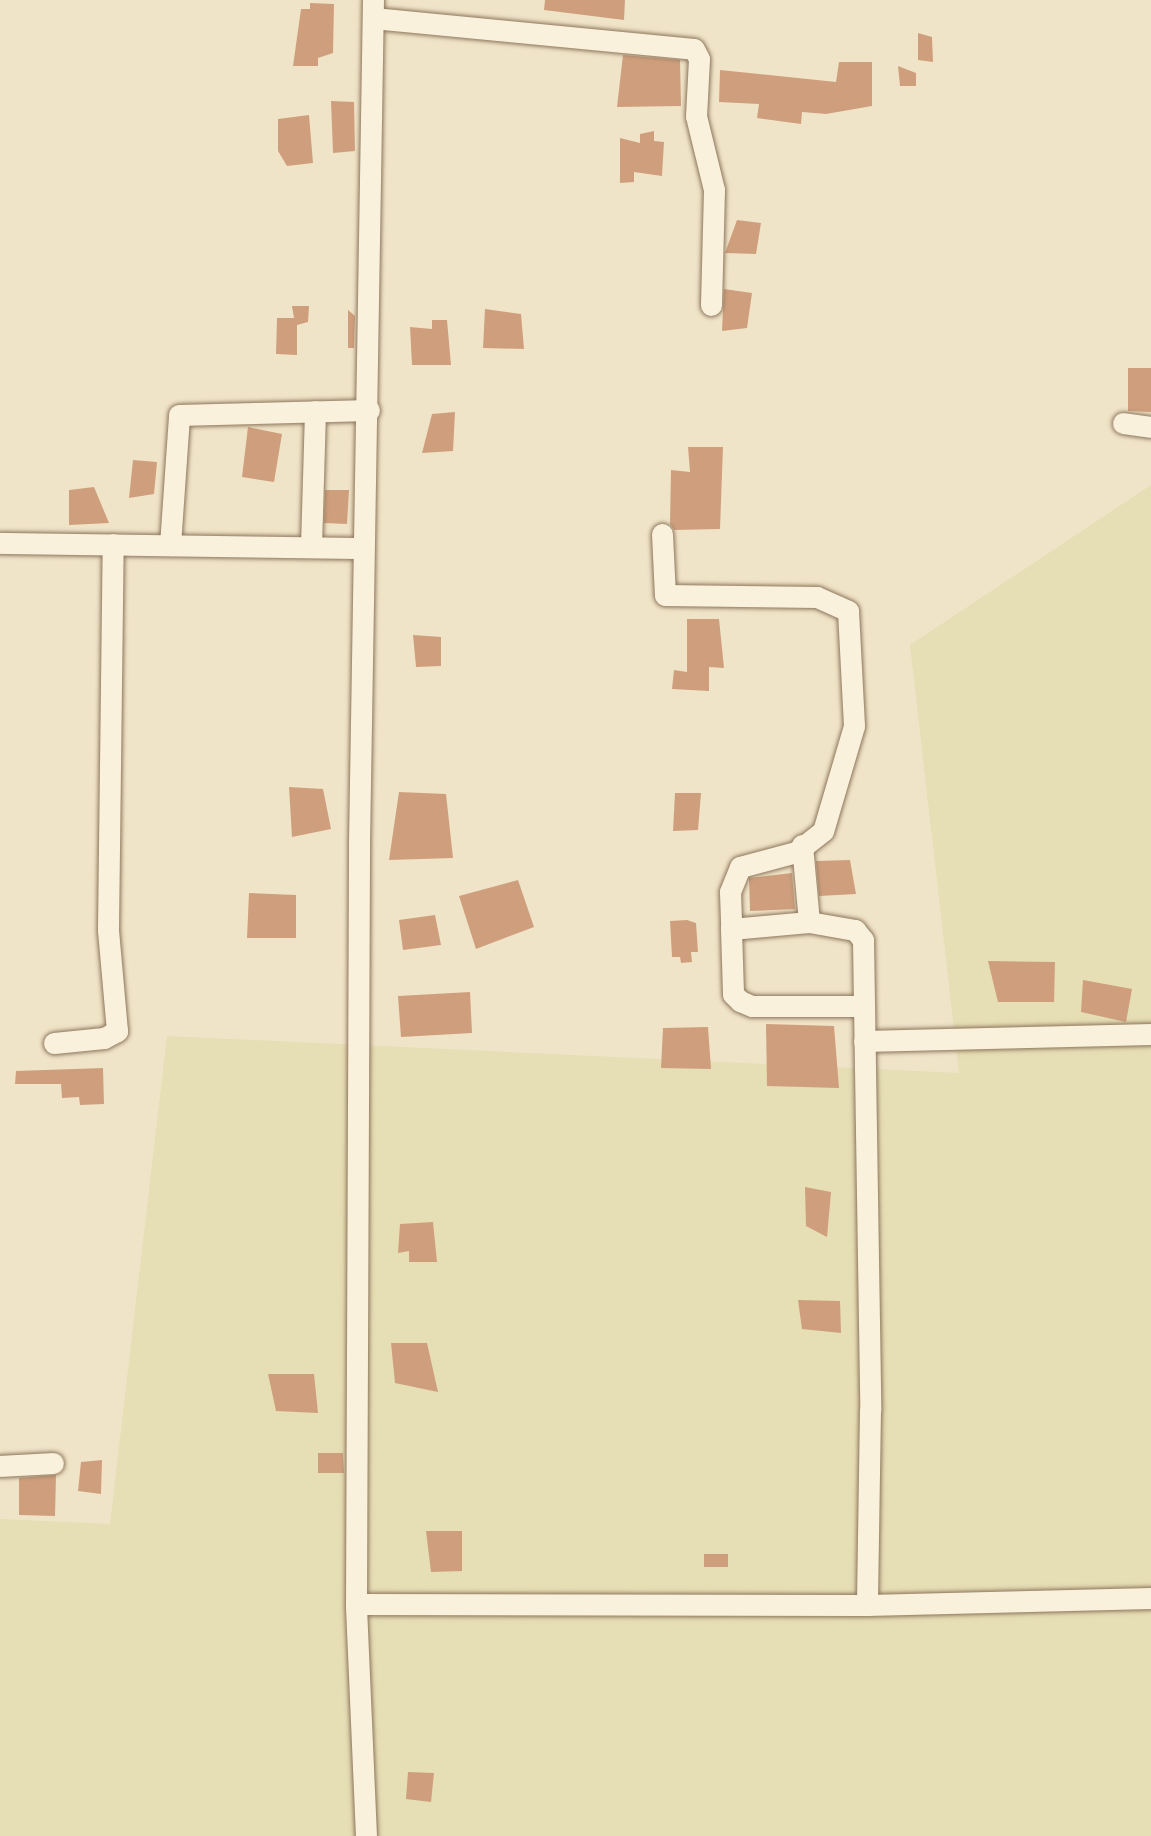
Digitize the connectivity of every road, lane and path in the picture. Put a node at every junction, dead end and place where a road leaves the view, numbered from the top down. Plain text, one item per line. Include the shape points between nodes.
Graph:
1 (373, 9) edge
2 (711, 306) dead end
3 (369, 410) junction
4 (315, 411) junction
5 (1123, 423) dead end
6 (1151, 427) edge
7 (662, 534) dead end
8 (0, 543) edge
9 (113, 544) junction
10 (170, 545) junction
11 (311, 546) junction
12 (363, 548) junction
13 (802, 845) junction
14 (809, 922) junction
15 (731, 929) junction
16 (864, 1006) junction
17 (1151, 1034) edge
18 (864, 1041) junction
19 (54, 1043) dead end
20 (53, 1463) dead end
21 (0, 1466) edge
22 (1151, 1598) edge
23 (356, 1604) junction
24 (867, 1605) junction
25 (366, 1836) edge

1 - 2 street via 694,49 699,59 696,116 714,190
1 - 3 street
3 - 4 street
3 - 12 street
4 - 10 street via 179,415
4 - 11 street
5 - 6 street
7 - 13 street via 665,595 817,597 848,611 854,726 823,831
8 - 9 street
9 - 10 street
9 - 19 street via 108,930 117,1031 104,1038
10 - 11 street
11 - 12 street
12 - 23 street
13 - 14 street
13 - 15 street via 786,855 740,867 730,892
14 - 15 street
14 - 16 street via 855,930 863,940
15 - 16 street via 733,994 740,1001 752,1006
16 - 18 street
17 - 18 street
18 - 24 street via 870,1410
20 - 21 street
22 - 24 street
23 - 24 street
23 - 25 street

